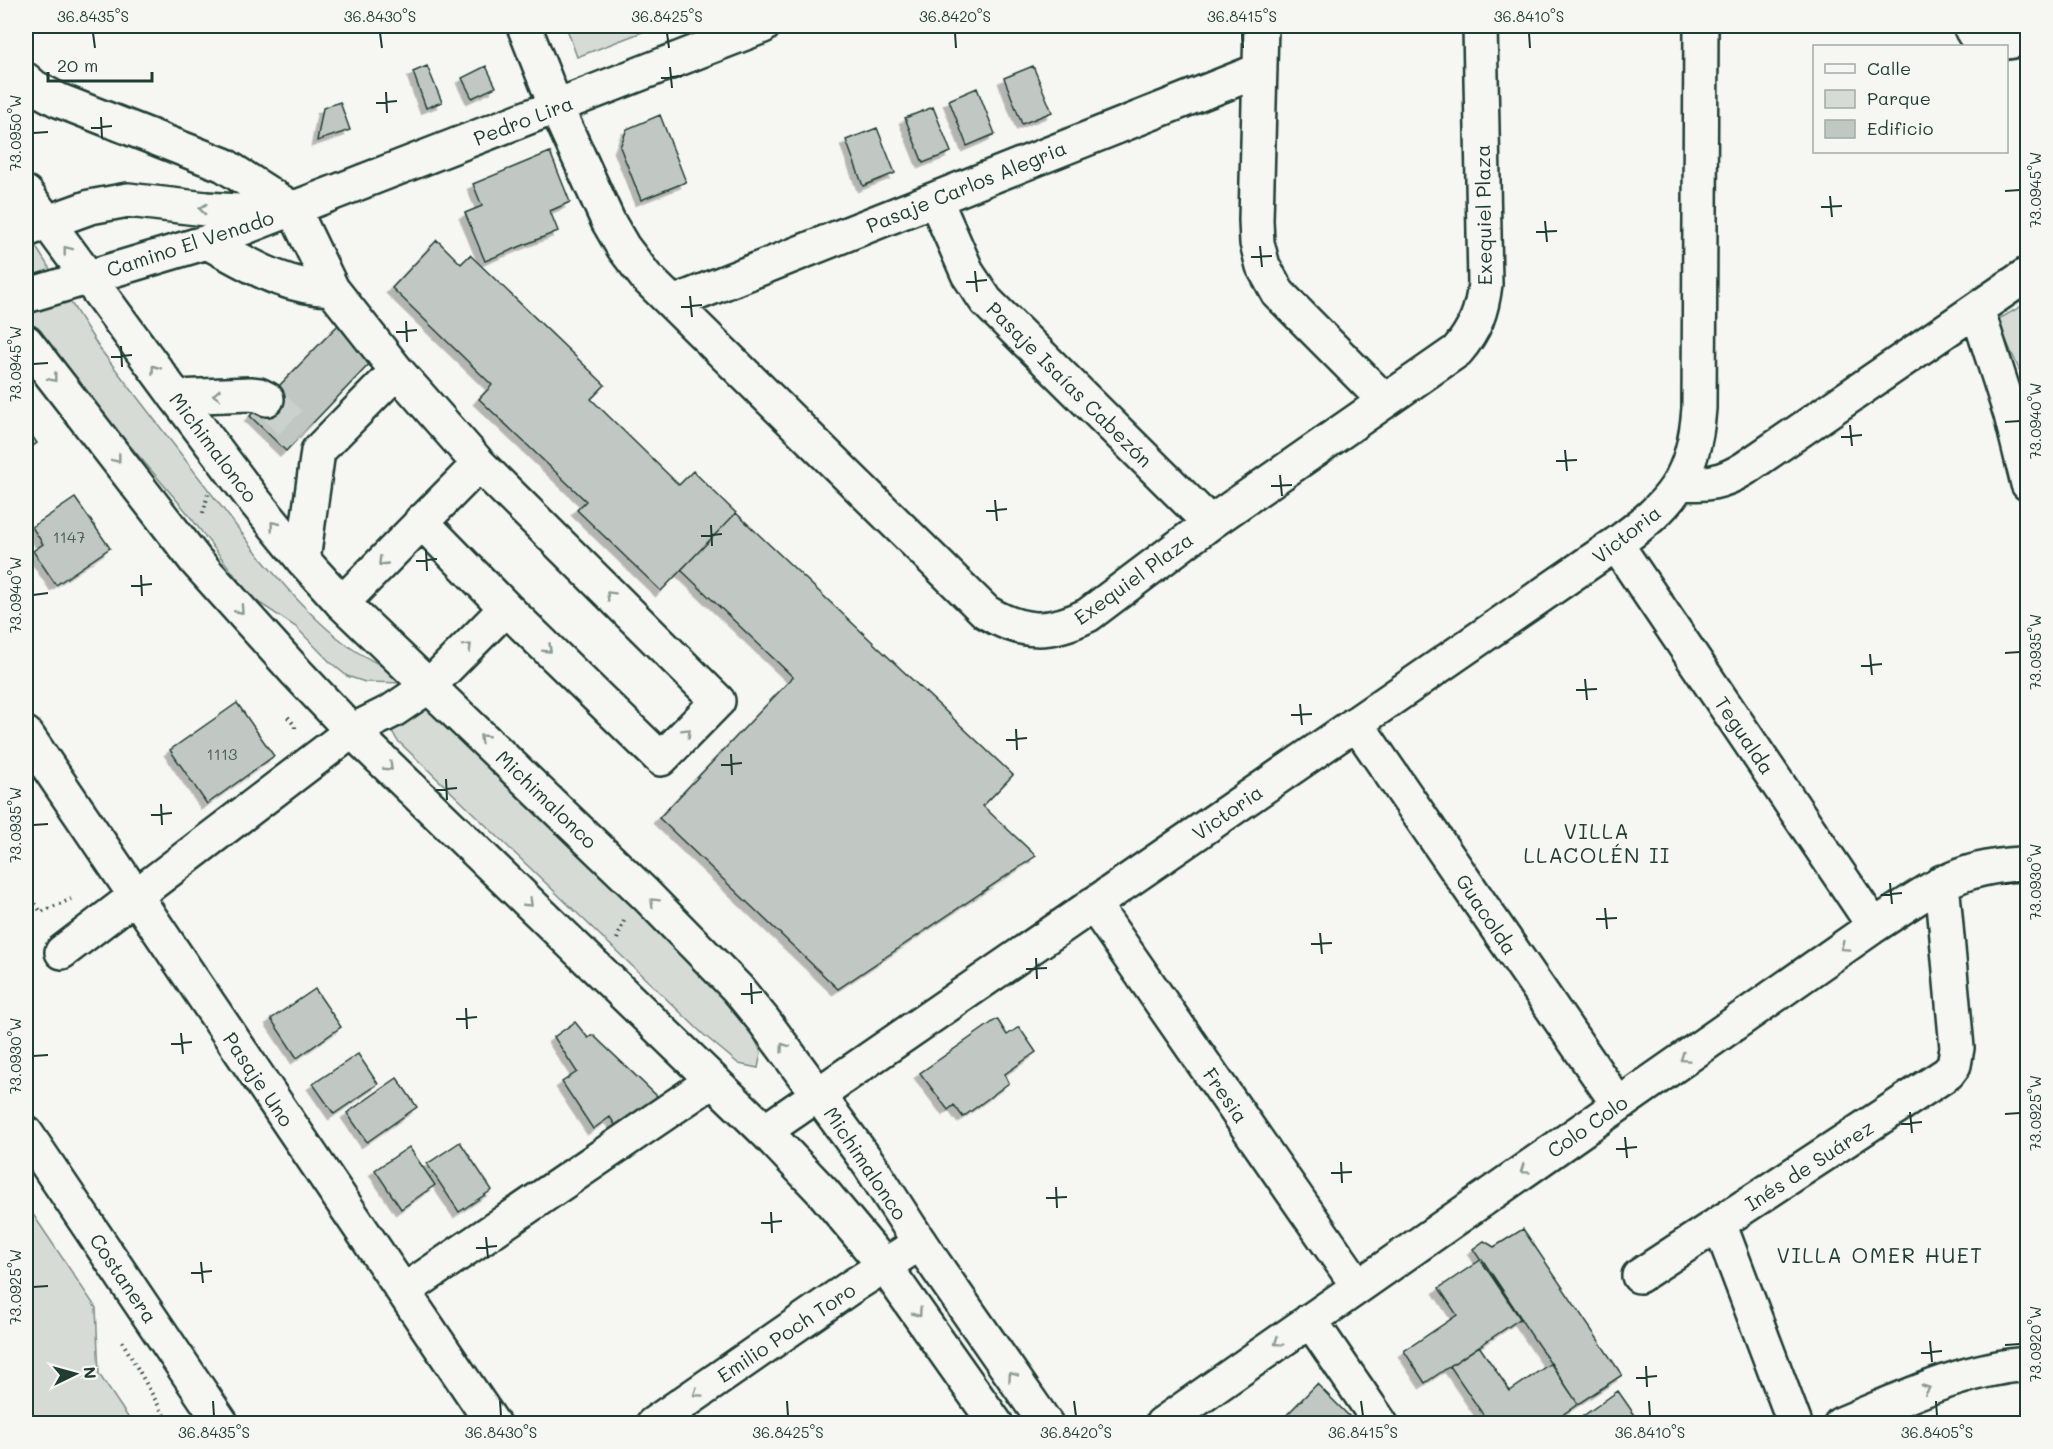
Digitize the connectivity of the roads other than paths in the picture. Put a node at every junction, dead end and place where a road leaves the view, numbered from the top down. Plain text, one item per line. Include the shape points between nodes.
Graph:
1 (524, 26) edge
2 (763, 26) edge
3 (1262, 26) edge
4 (1480, 26) edge
5 (1701, 26) edge
6 (1970, 26) edge
7 (2028, 38) edge
8 (1260, 70) junction
9 (26, 80) edge
10 (556, 107) junction
11 (26, 193) edge
12 (935, 199) junction
13 (288, 212) junction
14 (36, 227) edge
15 (207, 242) junction
16 (2028, 274) edge
17 (88, 276) junction
18 (332, 289) junction
19 (26, 296) edge
20 (673, 303) junction
21 (1977, 309) junction
22 (26, 342) edge
23 (397, 371) junction
24 (176, 397) junction
25 (267, 399) tunnel mouth
26 (1385, 401) junction
27 (479, 464) junction
28 (1680, 482) junction
29 (2028, 484) edge
30 (421, 521) junction
31 (1210, 523) junction
32 (1616, 544) junction
33 (303, 560) junction
34 (342, 603) junction
35 (506, 608) junction
36 (429, 686) junction
37 (1356, 723) junction
38 (352, 730) junction
39 (26, 734) edge
40 (2028, 864) edge
41 (1942, 882) junction
42 (129, 887) junction
43 (1094, 904) junction
44 (1874, 926) junction
45 (62, 952) dead end
46 (711, 1081) junction
47 (819, 1094) junction
48 (1618, 1104) junction
49 (765, 1131) junction
50 (26, 1133) edge
51 (1719, 1224) junction
52 (920, 1243) junction
53 (884, 1265) junction
54 (1639, 1276) dead end
55 (1358, 1286) junction
56 (404, 1291) junction
57 (1310, 1320) junction
58 (2028, 1364) edge
59 (222, 1424) edge
60 (493, 1424) edge
61 (652, 1424) edge
62 (996, 1424) edge
63 (1046, 1424) edge
64 (1162, 1424) edge
65 (1381, 1424) edge
66 (1795, 1424) edge
67 (1841, 1424) edge

1 - 10 street, Exequiel Plaza
2 - 10 street, Pedro Lira
3 - 8 street
4 - 26 street, Exequiel Plaza via 1483,304 1477,323 1457,351
5 - 28 street, Victoria via 1699,408 1691,459
6 - 7 street via 1986,43
8 - 12 street, Pasaje Carlos Alegria
8 - 26 street via 1256,220 1263,266 1278,293
9 - 13 street via 58,99 224,165
10 - 13 street, Pedro Lira
10 - 20 street, Exequiel Plaza via 623,247
11 - 14 street, Michimalonco
12 - 20 street, Pasaje Carlos Alegria
12 - 31 street, Pasaje Isaías Cabezón via 968,274 986,301
13 -> 14 street, Camino El Venado via 206,209 128,200 90,207
13 - 15 street, Camino El Venado
13 - 18 street
17 -> 14 street, Michimalonco
15 - 17 street, Camino El Venado
15 - 18 street via 275,278
16 - 21 street
17 - 19 street, Camino El Venado
24 -> 17 street, Michimalonco
18 - 23 street
20 - 31 street, Exequiel Plaza via 986,612 1015,627 1050,629 1088,615
21 - 28 street via 1737,473 1714,483
21 - 29 street
22 -> 38 street via 196,561
23 - 27 street
23 - 33 street via 310,443
25 -> 24 street via 250,394
33 -> 24 street, Michimalonco
26 - 31 street, Exequiel Plaza
27 - 30 street
35 -> 27 street via 661,759 718,701
28 - 32 street, Victoria via 1656,513
30 -> 34 street
30 - 35 street
32 - 37 street, Victoria
32 - 44 street, Tegualda
33 - 34 street, Michimalonco
34 - 36 street, Michimalonco
36 -> 35 street
36 - 38 street via 392,711
47 -> 36 street, Michimalonco via 709,957
37 - 43 street, Victoria
37 - 48 street, Guacolda
38 - 42 street
38 -> 46 street
39 - 42 street, Pasaje Uno
40 - 41 street, Colo Colo via 1994,866
41 - 44 street, Colo Colo
41 - 51 street, Inés de Suárez via 1956,1048 1954,1065 1940,1080
42 - 45 street
42 - 56 street, Pasaje Uno
43 - 47 street, Victoria
43 - 55 street, Fresia
44 -> 48 street, Colo Colo
46 - 49 street
46 - 56 street
47 - 49 street, Victoria
47 - 52 street, Michimalonco
48 -> 55 street, Colo Colo
49 - 53 street
50 - 59 street, Costanera
51 - 54 street, Inés de Suárez
51 - 66 street
52 - 53 street, Emilio Poch Toro
63 -> 52 street, Michimalonco
53 -> 61 street, Emilio Poch Toro
53 -> 62 street
55 - 57 street, Colo Colo
56 - 60 street, Pasaje Uno
57 -> 64 street, Colo Colo
57 - 65 street
67 -> 58 street via 1943,1382

